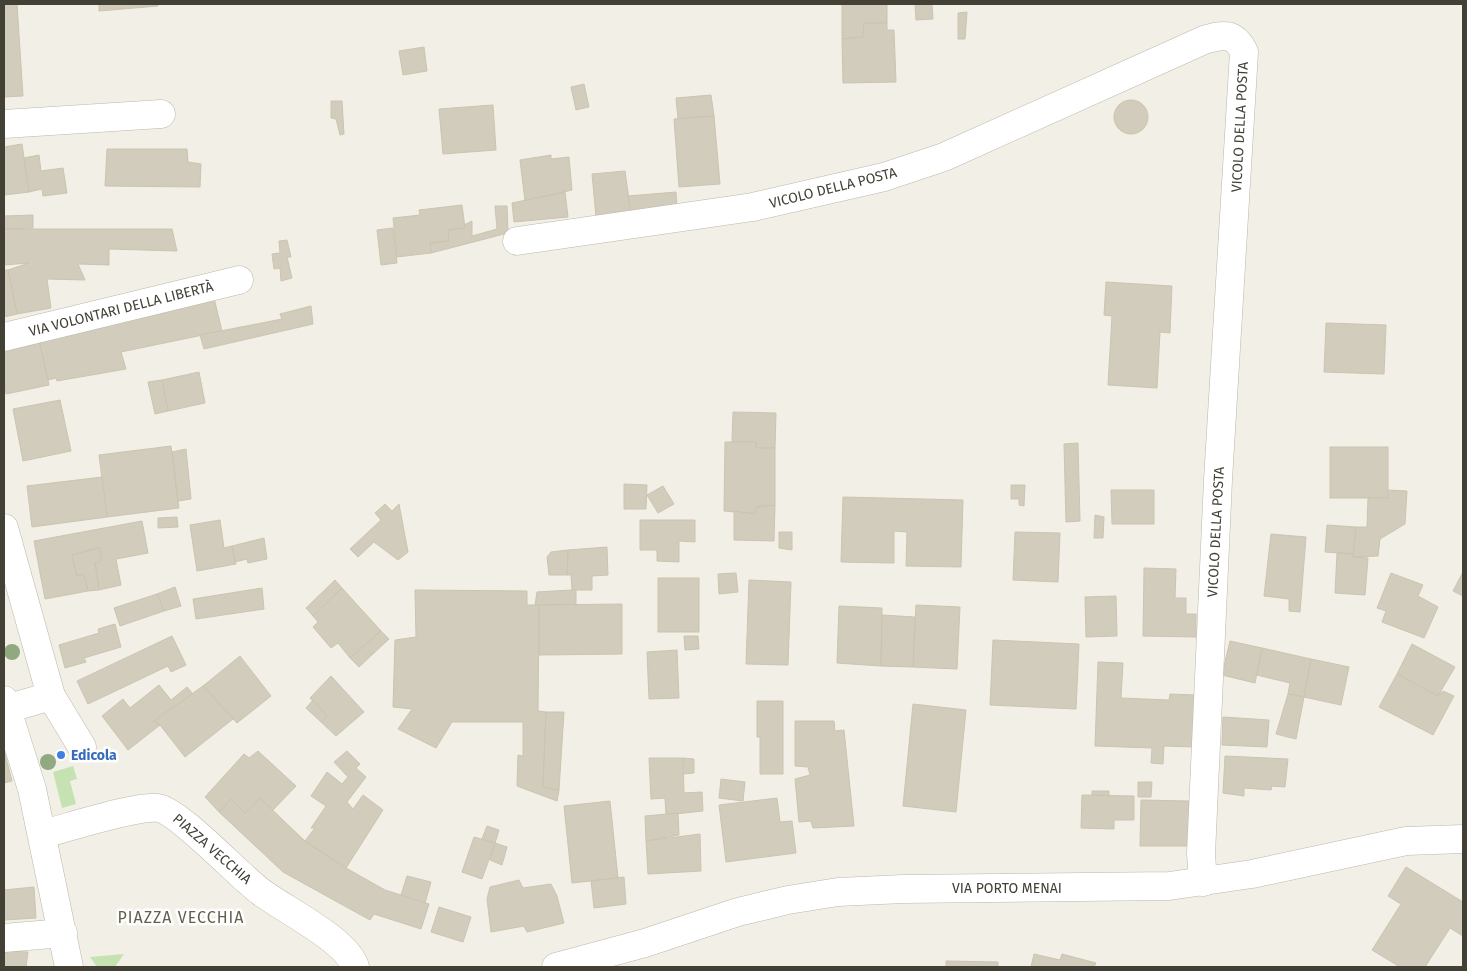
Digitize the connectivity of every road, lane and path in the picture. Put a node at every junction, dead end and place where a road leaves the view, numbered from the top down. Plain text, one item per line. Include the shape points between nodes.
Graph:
1 (161, 114) dead end
2 (4, 124) edge
3 (517, 241) dead end
4 (239, 280) dead end
5 (4, 337) edge
6 (4, 528) edge
7 (50, 696) junction
8 (5, 705) edge
9 (82, 747) dead end
10 (43, 834) junction
11 (1463, 839) edge
12 (1203, 882) junction
13 (63, 933) junction
14 (4, 938) edge
15 (69, 967) edge
16 (355, 967) edge
17 (556, 967) edge

1 - 2 street
3 - 12 street, VICOLO DELLA POSTA via 753,207 884,177 944,157 1204,40 1220,35 1239,41 1244,52 1218,480
4 - 5 street, VIA VOLONTARI DELLA LIBERTÀ
6 - 7 street
7 - 8 street
7 - 9 street
8 - 10 street
10 - 13 street
10 - 16 street, PIAZZA VECCHIA via 147,808 170,812 261,892 340,945
11 - 12 street, VIA PORTO MENAI via 1390,844
12 - 17 street, VIA PORTO MENAI via 1135,887 838,892 738,912 628,948
13 - 14 street
13 - 15 street

